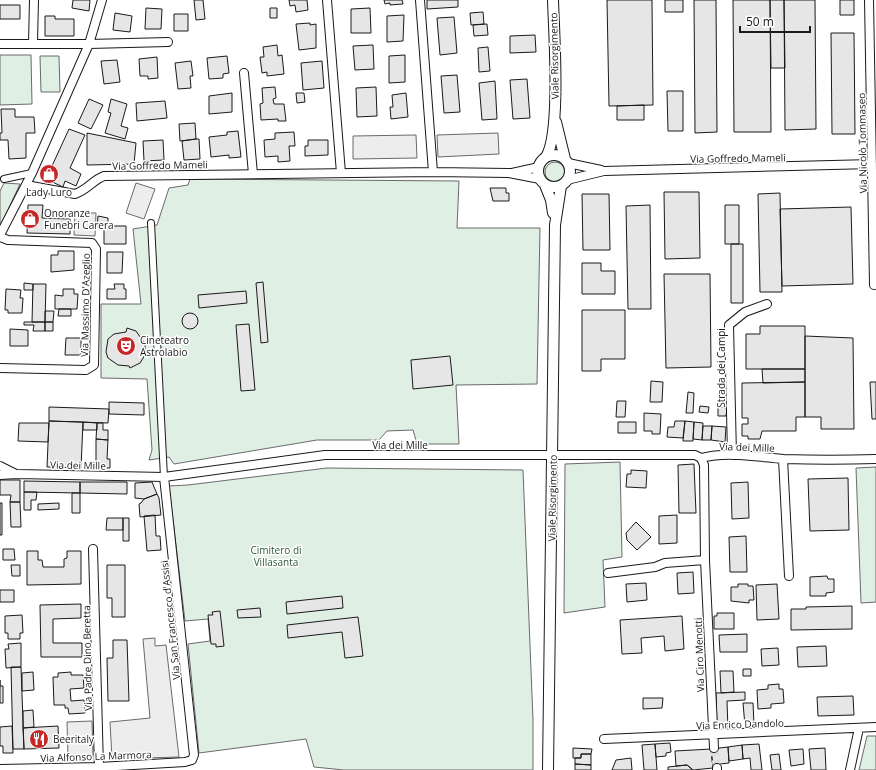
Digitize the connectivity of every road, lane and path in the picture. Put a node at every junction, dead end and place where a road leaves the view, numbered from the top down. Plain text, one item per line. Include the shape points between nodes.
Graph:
1 (34, 0) edge
2 (102, 0) edge
3 (328, 0) edge
4 (420, 0) edge
5 (553, 0) edge
6 (869, 0) edge
7 (168, 42) dead end
8 (33, 43) junction
9 (0, 44) edge
10 (89, 44) junction
11 (244, 73) dead end
12 (555, 112) junction
13 (546, 157) junction
14 (567, 161) junction
15 (872, 164) junction
16 (539, 167) junction
17 (604, 171) junction
18 (32, 172) junction
19 (433, 172) junction
20 (341, 173) junction
21 (509, 173) junction
22 (252, 174) junction
23 (4, 179) dead end
24 (543, 182) junction
25 (564, 183) junction
26 (26, 184) junction
27 (151, 223) dead end
28 (555, 225) junction
29 (0, 236) edge
30 (874, 285) dead end
31 (767, 304) dead end
32 (0, 368) edge
33 (732, 455) junction
34 (552, 456) junction
35 (701, 458) junction
36 (783, 458) junction
37 (876, 460) edge
38 (0, 466) edge
39 (17, 474) junction
40 (0, 475) edge
41 (164, 477) junction
42 (93, 549) dead end
43 (705, 560) junction
44 (608, 573) dead end
45 (789, 576) dead end
46 (876, 727) edge
47 (859, 728) junction
48 (712, 735) junction
49 (604, 739) dead end
50 (714, 748) tunnel mouth
51 (192, 760) joint
52 (100, 767) junction
53 (0, 769) edge
54 (548, 770) edge
55 (850, 770) edge

1 - 8 street
2 - 10 street
3 - 20 street
4 - 19 street
5 - 12 street, Viale Risorgimento
6 - 15 street, Via Nicolò Tommaseo
7 - 10 street
8 - 9 street
8 - 10 street
10 - 18 street
11 - 22 street
12 - 13 street, Viale Risorgimento
12 - 14 street, Viale Risorgimento
13 - 14 street via 554,155
13 - 16 street
14 - 17 street, Via Goffredo Mameli
14 - 25 street via 570,172
15 - 17 street, Via Goffredo Mameli
15 - 30 street, Via Nicolò Tommaseo
16 - 21 street, Via Goffredo Mameli
16 - 24 street
17 - 25 street, Via Goffredo Mameli
18 - 23 street
18 - 26 street
19 - 20 street, Via Goffredo Mameli
19 - 21 street, Via Goffredo Mameli
20 - 22 street, Via Goffredo Mameli
21 - 24 street, Via Goffredo Mameli
22 - 26 street, Via Goffredo Mameli via 104,176 76,194
24 - 25 street via 553,187
24 - 28 street, Viale Risorgimento via 551,200
25 - 28 street, Viale Risorgimento
26 - 29 street
27 - 41 street
28 - 34 street, Viale Risorgimento
29 - 32 street, Via Massimo D'Azeglio via 8,240 92,243 96,249 94,364 86,370
31 - 33 street, Strada dei Campi via 745,312 729,325
33 - 35 street, Via dei Mille
33 - 36 street, Via dei Mille
34 - 35 street, Via dei Mille via 695,455
34 - 41 street, Via dei Mille via 325,455
34 - 54 street, Viale Risorgimento
35 - 43 street, Via Ciro Menotti via 704,465
36 - 37 street, Via dei Mille
36 - 45 street, Via dei Mille
38 - 39 street, Via dei Mille
39 - 40 street, Via dei Mille
39 - 41 street, Via dei Mille
41 - 51 street, Via San Francesco d'Assisi via 194,755
42 - 52 street, Via Padre Dino Beretta
43 - 44 street via 665,563 655,567
43 - 48 street, Via Ciro Menotti
46 - 47 street, Via Enrico Dandolo
47 - 48 street, Via Enrico Dandolo
47 - 55 street
48 - 49 street, Via Enrico Dandolo
48 - 50 street, Via Ciro Menotti
51 - 52 street, Via Alfonso La Marmora
52 - 53 street, Via Alfonso La Marmora

